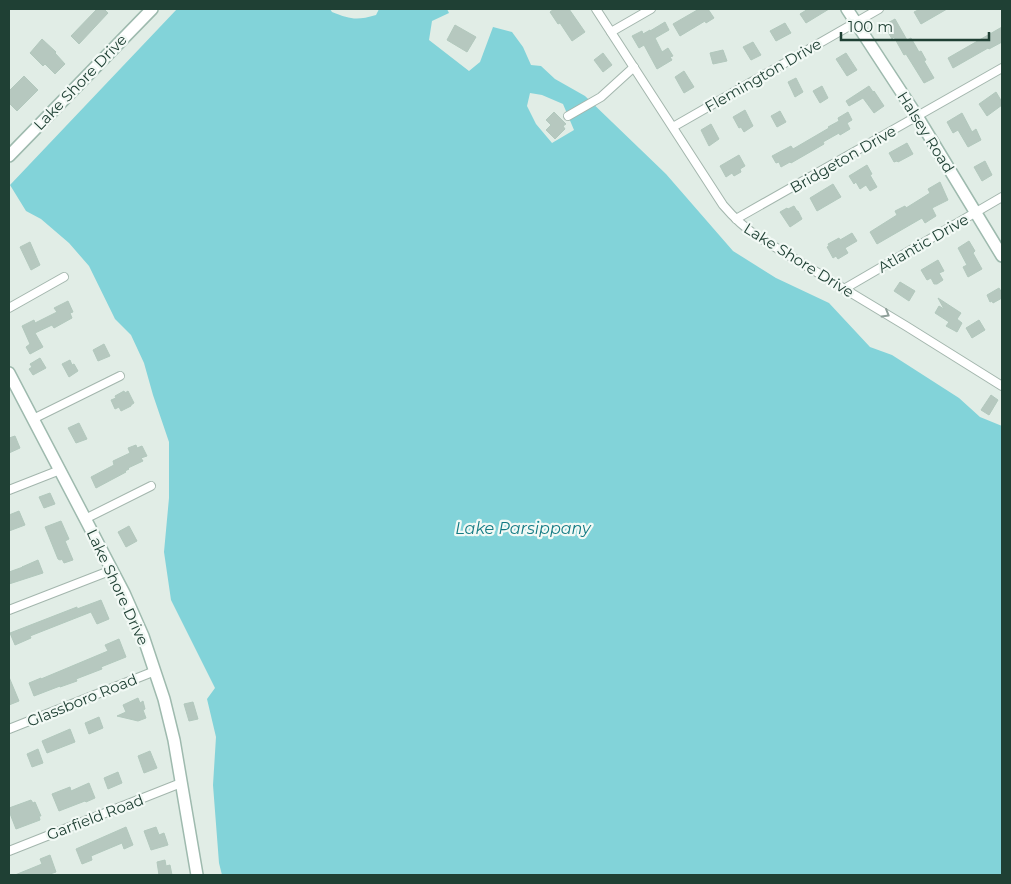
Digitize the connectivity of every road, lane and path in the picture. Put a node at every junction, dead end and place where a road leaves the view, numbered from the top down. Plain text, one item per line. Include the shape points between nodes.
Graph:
1 (152, 9) edge
2 (596, 9) edge
3 (652, 9) edge
4 (847, 9) edge
5 (879, 9) edge
6 (856, 22) junction
7 (611, 32) junction
8 (634, 67) junction
9 (1002, 68) edge
10 (568, 116) dead end
11 (917, 116) junction
12 (673, 127) junction
13 (9, 156) edge
14 (1002, 197) edge
15 (976, 212) junction
16 (736, 219) junction
17 (1002, 256) edge
18 (64, 277) dead end
19 (844, 289) junction
20 (9, 308) edge
21 (9, 373) edge
22 (120, 376) dead end
23 (1002, 386) edge
24 (33, 419) junction
25 (60, 470) junction
26 (151, 486) dead end
27 (9, 490) edge
28 (86, 519) junction
29 (112, 570) junction
30 (9, 610) edge
31 (155, 671) junction
32 (9, 729) edge
33 (182, 783) junction
34 (9, 851) edge
35 (197, 875) edge

1 - 13 street, Lake Shore Drive
2 - 7 street, Lake Shore Drive
3 - 7 street
4 - 6 street, Halsey Road
5 - 6 street, Flemington Drive
6 - 11 street, Halsey Road
6 - 12 street, Flemington Drive
7 - 8 street, Lake Shore Drive
8 - 10 street via 600,96
8 - 12 street, Lake Shore Drive
9 - 11 street, Bridgeton Drive
11 - 15 street, Halsey Road
11 - 16 street, Bridgeton Drive
12 - 16 street, Lake Shore Drive via 723,205
14 - 15 street, Atlantic Drive
15 - 17 street, Halsey Road
15 - 19 street, Atlantic Drive
16 - 19 street, Lake Shore Drive via 747,230
18 - 20 street
19 -> 23 street, Lake Shore Drive
21 - 24 street, Lake Shore Drive
22 - 24 street
24 - 25 street, Lake Shore Drive
25 - 27 street
25 - 28 street, Lake Shore Drive
26 - 28 street
28 - 29 street, Lake Shore Drive
29 - 30 street
29 - 31 street, Lake Shore Drive via 143,636
31 - 32 street, Glassboro Road
31 - 33 street, Lake Shore Drive
33 - 34 street, Garfield Road
33 - 35 street, Lake Shore Drive

